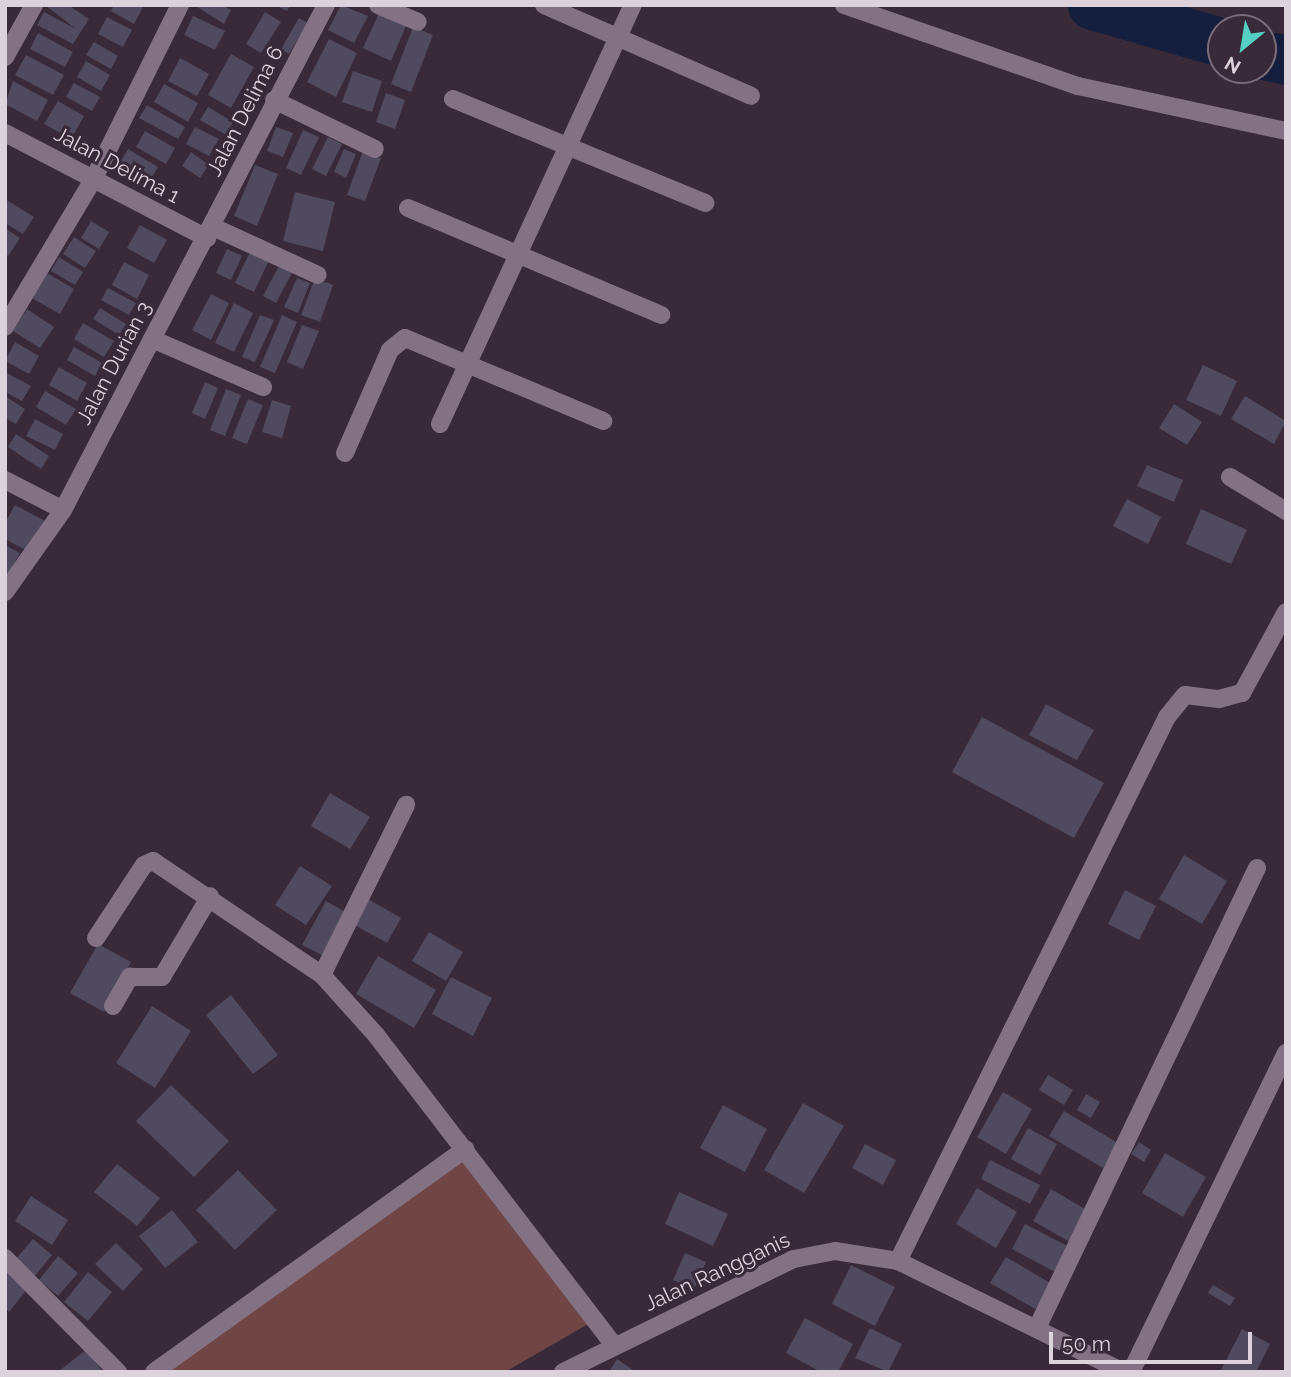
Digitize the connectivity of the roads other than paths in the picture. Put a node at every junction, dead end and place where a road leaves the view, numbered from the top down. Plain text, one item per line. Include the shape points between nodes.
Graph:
1 (34, 5) edge
2 (180, 5) edge
3 (326, 5) edge
4 (378, 5) edge
5 (544, 5) edge
6 (634, 5) edge
7 (844, 5) edge
8 (418, 22) dead end
9 (618, 38) junction
10 (5, 57) edge
11 (751, 96) dead end
12 (453, 99) dead end
13 (274, 100) junction
14 (1286, 131) edge
15 (5, 133) edge
16 (568, 146) junction
17 (375, 149) dead end
18 (94, 178) junction
19 (705, 204) dead end
20 (408, 208) dead end
21 (210, 232) junction
22 (519, 254) junction
23 (318, 275) dead end
24 (661, 315) dead end
25 (5, 327) edge
26 (152, 339) junction
27 (468, 363) junction
28 (263, 387) dead end
29 (603, 421) dead end
30 (440, 424) dead end
31 (345, 453) dead end
32 (1230, 477) dead end
33 (5, 480) edge
34 (63, 510) junction
35 (1286, 511) edge
36 (5, 592) edge
37 (1286, 612) edge
38 (405, 805) dead end
39 (1257, 868) dead end
40 (210, 896) junction
41 (96, 938) dead end
42 (322, 975) junction
43 (113, 1006) dead end
44 (1286, 1053) edge
45 (465, 1149) junction
46 (5, 1258) edge
47 (898, 1261) junction
48 (1037, 1328) junction
49 (614, 1345) junction
50 (118, 1372) edge
51 (155, 1372) edge
52 (563, 1372) edge
53 (1124, 1372) edge
54 (1131, 1372) edge

1 - 10 street
2 - 18 street
3 - 13 street, Jalan Delima 6
4 - 8 street
5 - 9 street
6 - 9 street
7 - 14 street via 1078,86
9 - 11 street
9 - 16 street
12 - 16 street
13 - 17 street
13 - 21 street, Jalan Delima 6
15 - 18 street, Jalan Delima 1
16 - 19 street
16 - 22 street
18 - 21 street, Jalan Delima 1
18 - 25 street
20 - 22 street
21 - 23 street, Jalan Delima 1
21 - 26 street, Jalan Durian 3
22 - 24 street
22 - 27 street
26 - 28 street
26 - 34 street, Jalan Durian 3
27 - 29 street
27 - 30 street
27 - 31 street via 413,340 398,340
32 - 35 street
33 - 34 street
34 - 36 street, Jalan Durian 3
37 - 47 street via 1242,693 1219,699 1185,695 1167,717
38 - 42 street
39 - 48 street
40 - 41 street via 158,862 149,861
40 - 42 street
40 - 43 street via 162,977 130,977
42 - 45 street via 354,1008
44 - 54 street
45 - 49 street
45 - 51 street
46 - 50 street
47 - 48 street, Jalan Rangganis
47 - 49 street, Jalan Rangganis via 835,1251 794,1259
48 - 53 street, Jalan Rangganis
49 - 52 street, Jalan Rangganis

